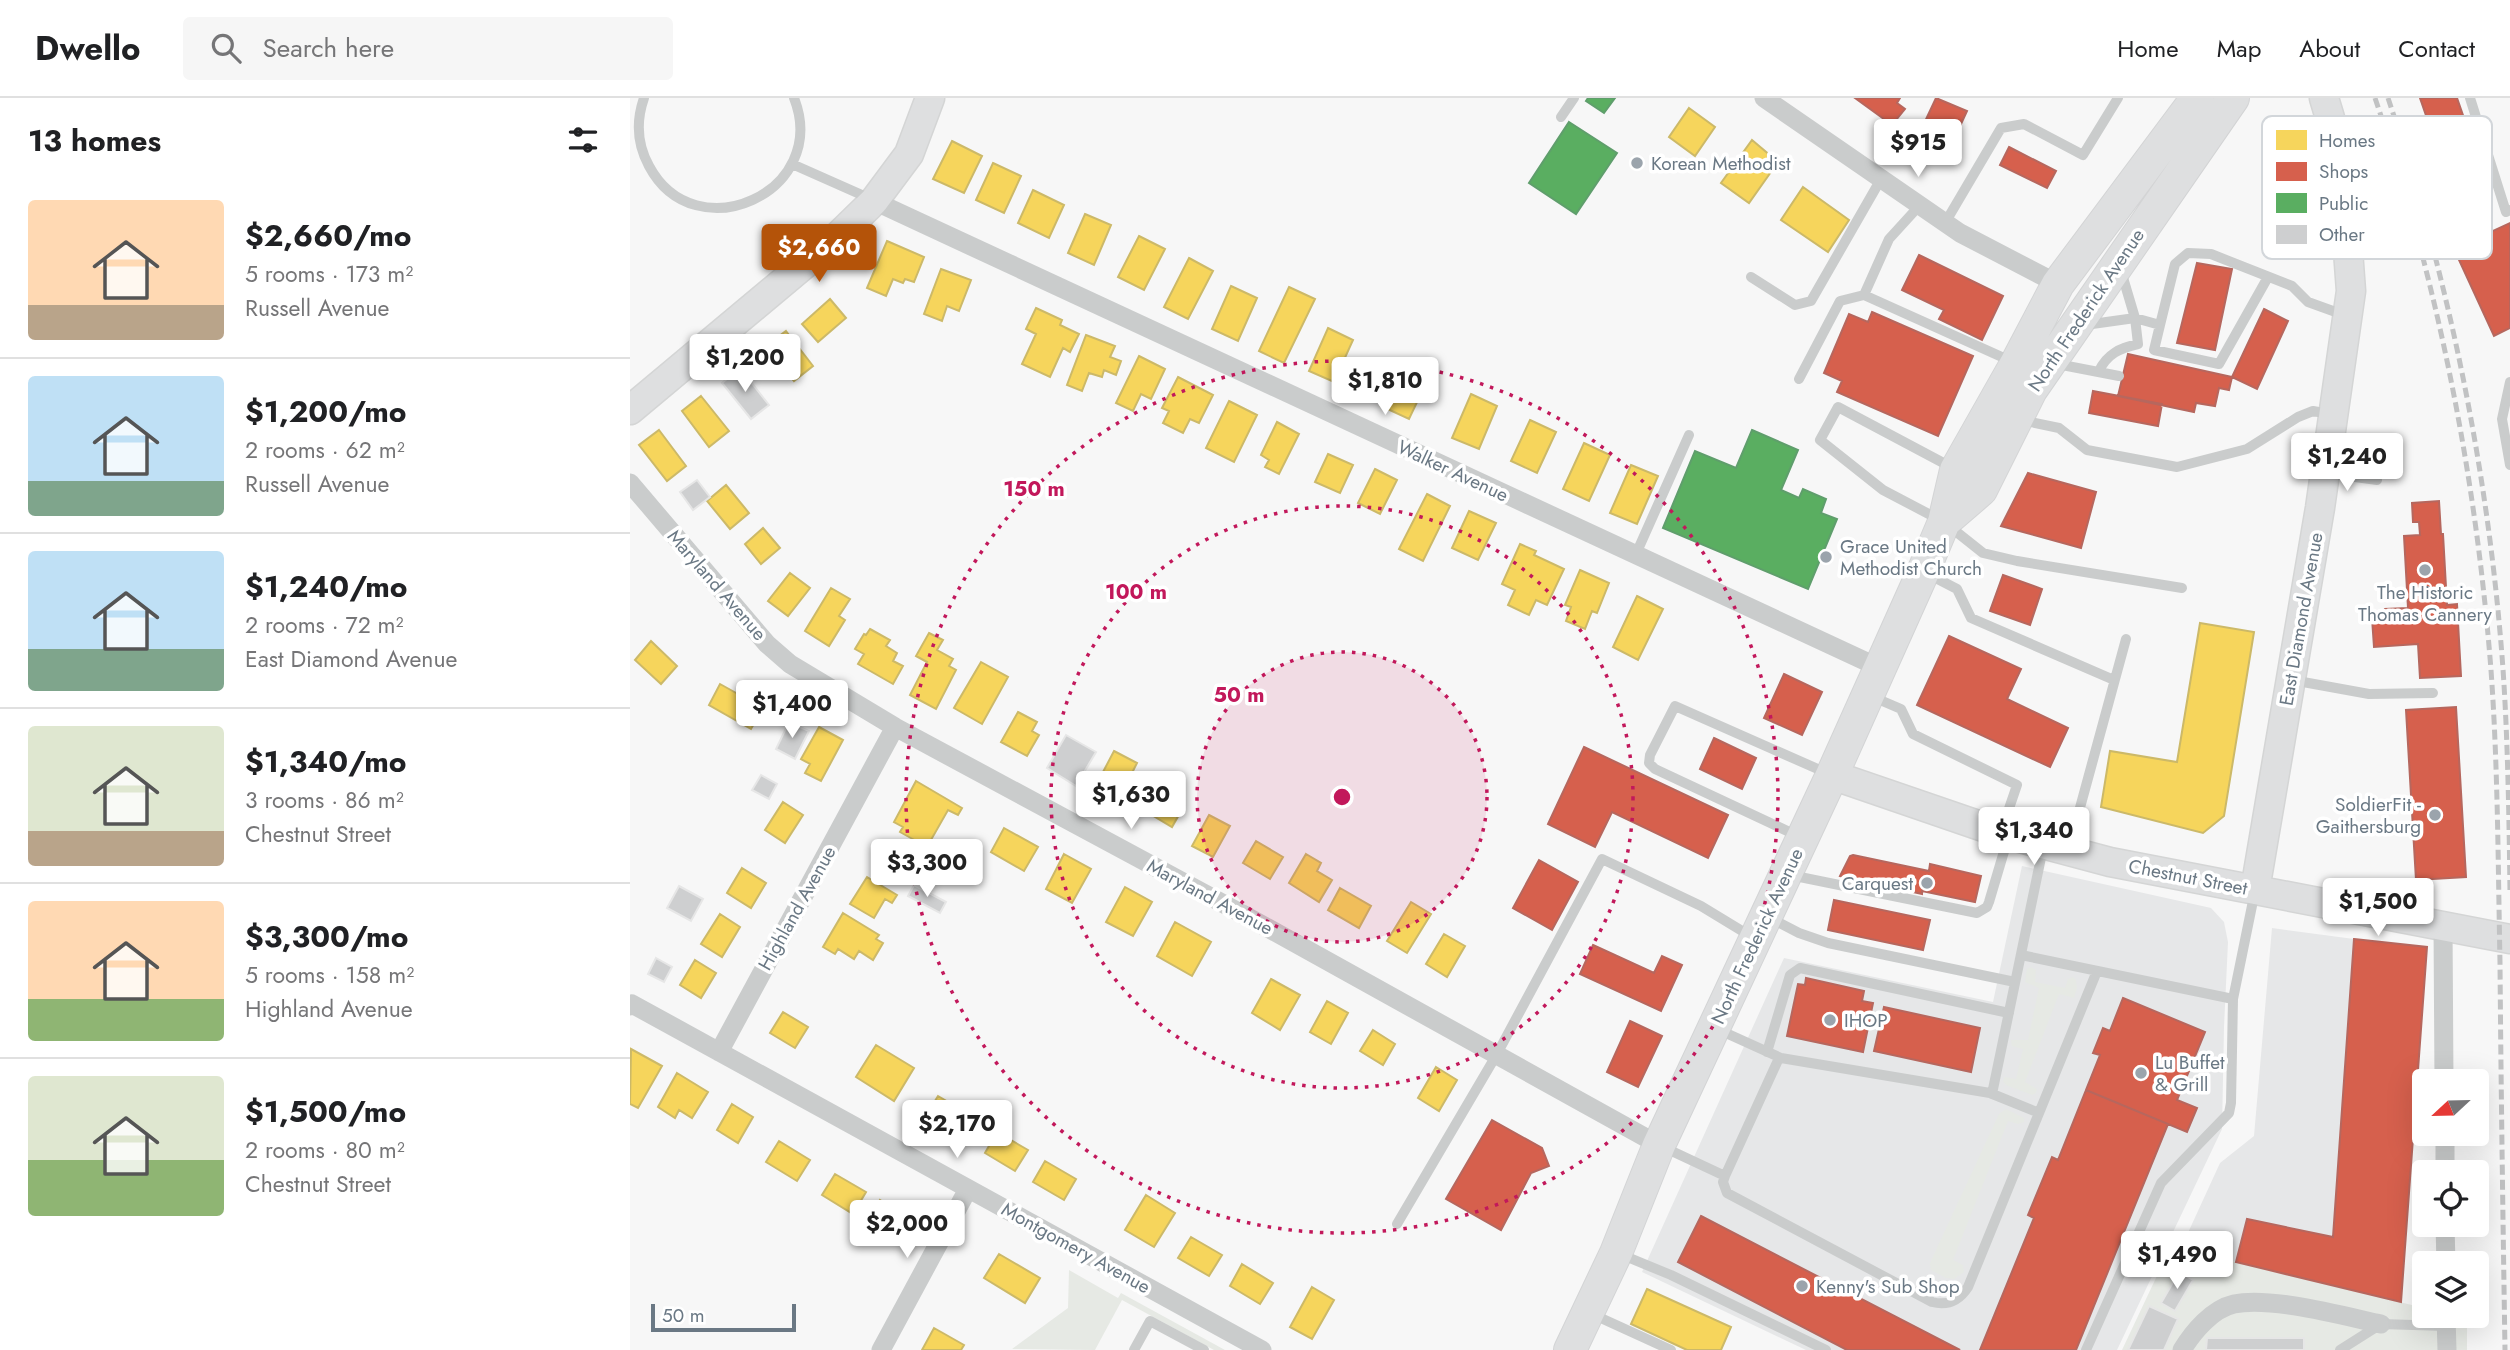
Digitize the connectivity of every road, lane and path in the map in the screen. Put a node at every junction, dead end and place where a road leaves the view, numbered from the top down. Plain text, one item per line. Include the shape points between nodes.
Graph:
1 (644, 98) edge
2 (794, 98) edge
3 (930, 98) edge
4 (1574, 98) edge
5 (1764, 98) edge
6 (2118, 98) edge
7 (2197, 98) edge
8 (2232, 98) edge
9 (2323, 98) edge
10 (2470, 98) edge
11 (2329, 116) edge
12 (2476, 116) edge
13 (1561, 117) dead end
14 (792, 164) junction
15 (2492, 168) edge
16 (1881, 179) junction
17 (874, 201) junction
18 (1920, 205) junction
19 (2510, 210) edge
20 (1945, 223) junction
21 (2349, 259) edge
22 (2119, 260) junction
23 (1751, 277) dead end
24 (2268, 277) junction
25 (2057, 284) junction
26 (1864, 295) junction
27 (2347, 316) junction
28 (2135, 318) junction
29 (2160, 325) junction
30 (2074, 327) junction
31 (2050, 362) junction
32 (2016, 364) junction
33 (2099, 371) junction
34 (2119, 376) dead end
35 (1799, 379) dead end
36 (2510, 382) edge
37 (630, 410) edge
38 (2333, 415) junction
39 (2016, 419) junction
40 (1689, 435) dead end
41 (2510, 465) edge
42 (1956, 470) junction
43 (2325, 472) junction
44 (2377, 480) dead end
45 (630, 483) edge
46 (1944, 522) junction
47 (1636, 554) junction
48 (1923, 572) junction
49 (2182, 588) dead end
50 (2126, 639) dead end
51 (2114, 680) junction
52 (2291, 680) junction
53 (1874, 682) junction
54 (2433, 693) dead end
55 (895, 727) junction
56 (1832, 775) junction
57 (2005, 834) junction
58 (1803, 838) junction
59 (2056, 848) junction
60 (1786, 874) junction
61 (2255, 890) junction
62 (2443, 925) junction
63 (1761, 927) junction
64 (2510, 939) edge
65 (2021, 955) junction
66 (2097, 971) junction
67 (2015, 982) junction
68 (2233, 999) junction
69 (631, 1005) edge
70 (2009, 1013) junction
71 (1714, 1028) junction
72 (719, 1052) junction
73 (1767, 1052) junction
74 (1497, 1054) junction
75 (1779, 1058) junction
76 (2444, 1069) edge
77 (1992, 1094) junction
78 (2039, 1113) junction
79 (1659, 1145) junction
80 (1725, 1176) junction
81 (968, 1189) junction
82 (1397, 1224) dead end
83 (1616, 1252) junction
84 (1588, 1312) junction
85 (2412, 1323) edge
86 (2381, 1324) junction
87 (2446, 1328) edge
88 (881, 1350) edge
89 (1134, 1350) edge
90 (1204, 1350) edge
91 (1262, 1350) edge
92 (1570, 1350) edge
93 (1671, 1350) edge
94 (1826, 1350) edge
95 (2086, 1350) edge
96 (2182, 1350) edge
97 (2340, 1350) edge
98 (2446, 1350) edge

1 - 14 lane via 638,124 644,157 662,184 693,204 712,208 747,204 771,190
2 - 14 lane via 800,136
3 - 17 street via 909,154
4 - 13 lane
5 - 16 street
6 - 20 lane via 2083,155 2024,124 2001,128
7 - 25 main road, North Frederick Avenue
8 - 22 main road, North Frederick Avenue
9 - 11 street, East Diamond Avenue
10 - 12 lane
14 - 17 lane
15 - 19 lane via 2506,212
16 - 18 street
16 - 23 lane via 1811,301 1795,305
17 - 37 street
17 - 47 street, Walker Avenue
18 - 20 street
18 - 26 lane via 1889,239
20 - 25 street
21 - 27 street, East Diamond Avenue
22 - 28 lane
22 - 30 main road, North Frederick Avenue
24 - 27 lane via 2292,286 2308,302
24 - 29 lane via 2211,254 2189,253 2175,264
24 - 29 lane via 2219,364 2154,350
25 - 32 main road, North Frederick Avenue
26 - 32 lane
26 - 35 lane via 1840,302
27 - 38 street, East Diamond Avenue
28 - 29 lane
28 - 30 lane
28 - 33 lane via 2138,344 2105,359
30 - 31 main road, North Frederick Avenue
31 - 33 lane
31 - 39 main road, North Frederick Avenue
32 - 42 main road, North Frederick Avenue
33 - 34 lane
36 - 41 lane via 2502,419
38 - 39 lane via 2313,411 2247,449 2177,467 2087,450 2059,428
38 - 43 street, East Diamond Avenue
39 - 46 main road, North Frederick Avenue via 1981,490
40 - 47 lane
42 - 46 main road, North Frederick Avenue
42 - 46 lane via 1838,407 1820,440 1882,490
43 - 44 lane
43 - 52 street, East Diamond Avenue
45 - 55 street, Maryland Avenue via 767,644 790,664
46 - 48 main road, North Frederick Avenue
46 - 49 lane via 1983,553
47 - 53 street, Walker Avenue
48 - 51 lane via 1957,589 1971,618
48 - 53 main road, North Frederick Avenue
50 - 51 lane
51 - 59 lane
52 - 54 lane via 2368,694
52 - 61 street, East Diamond Avenue
53 - 56 main road, North Frederick Avenue
53 - 57 lane via 1901,709 1913,734 2017,785
55 - 72 street, Highland Avenue
55 - 74 street, Maryland Avenue
56 - 57 street, Chestnut Street
56 - 58 main road, North Frederick Avenue
56 - 58 lane via 1675,706 1650,755 1648,763 1655,769
57 - 59 street, Chestnut Street
57 - 60 lane via 1989,902 1977,913
58 - 60 main road, North Frederick Avenue
59 - 61 street, Chestnut Street
59 - 65 lane
60 - 63 main road, North Frederick Avenue
61 - 62 street, Chestnut Street
61 - 68 lane
62 - 64 street, Chestnut Street
62 - 76 street
63 - 67 lane
63 - 71 main road, North Frederick Avenue
63 - 74 lane via 1701,906 1602,859
65 - 66 lane
65 - 67 lane
66 - 68 lane
66 - 78 lane
67 - 70 lane
68 - 95 lane via 2229,1113 2161,1183
69 - 72 street, Montgomery Avenue
70 - 73 lane via 1800,968 1790,975
70 - 77 lane
71 - 73 lane
71 - 79 main road, North Frederick Avenue
72 - 81 street, Montgomery Avenue
73 - 75 lane
74 - 79 street, Maryland Avenue
74 - 82 lane
75 - 77 lane
75 - 80 lane
77 - 78 lane
78 - 80 lane via 1968,1287 1947,1304 1932,1302 1732,1196 1724,1188
79 - 80 lane
79 - 83 main road, North Frederick Avenue
81 - 88 street
81 - 91 street, Montgomery Avenue
83 - 84 main road, North Frederick Avenue
83 - 94 lane
84 - 92 main road, North Frederick Avenue
84 - 93 lane
85 - 86 lane
86 - 96 street via 2308,1309 2233,1304 2193,1332
86 - 97 lane
87 - 98 street
89 - 90 lane via 1150,1321

